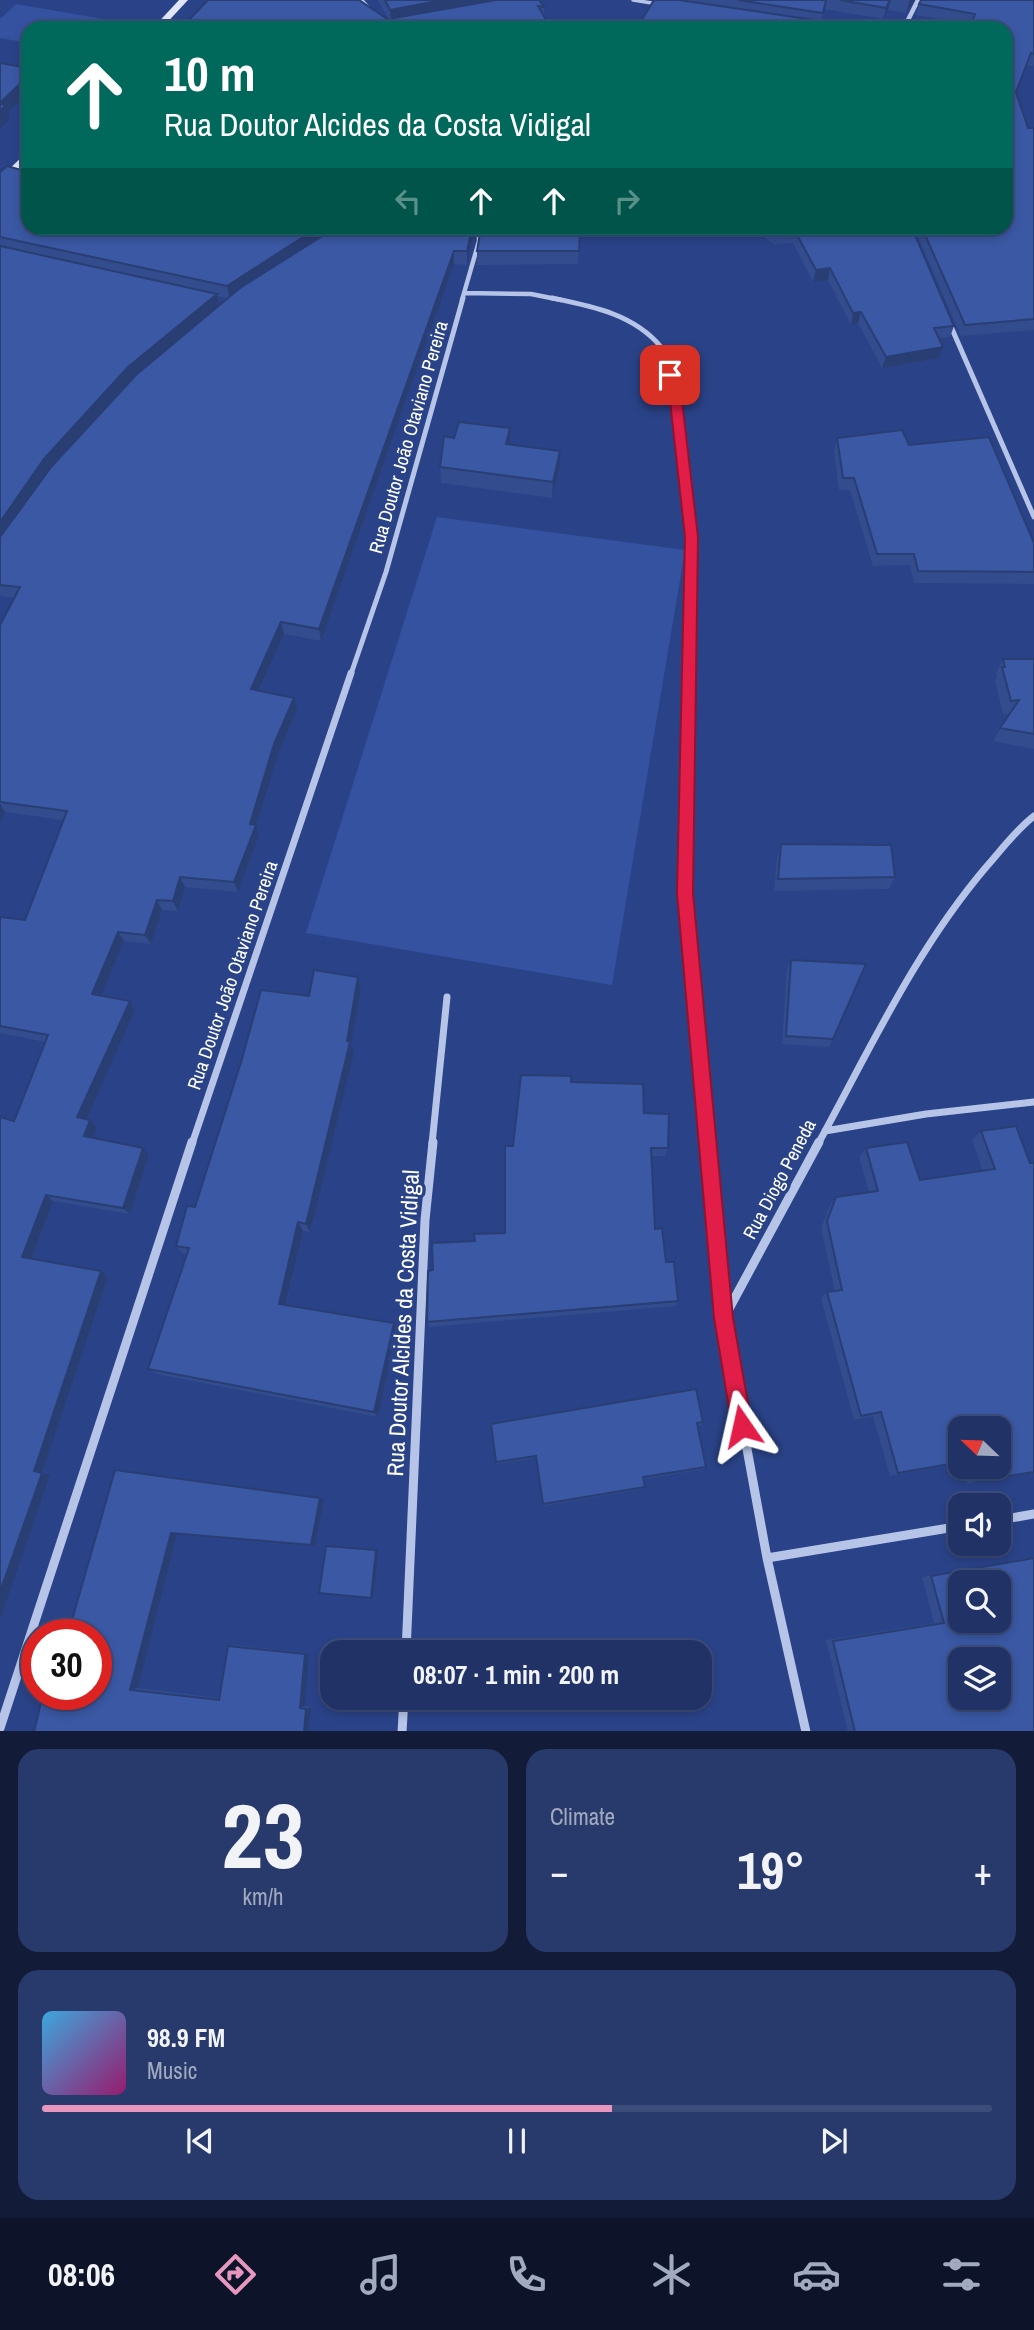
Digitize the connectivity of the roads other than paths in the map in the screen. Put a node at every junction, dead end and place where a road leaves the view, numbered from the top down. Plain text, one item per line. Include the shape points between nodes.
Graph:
1 (184, 0) edge
2 (361, 0) edge
3 (633, 0) edge
4 (918, 0) edge
5 (660, 4) edge
6 (379, 18) edge
7 (164, 21) edge
8 (908, 21) edge
9 (21, 162) edge
10 (0, 184) edge
11 (479, 235) edge
12 (464, 293) junction
13 (948, 320) edge
14 (1034, 517) edge
15 (1034, 816) edge
16 (447, 997) dead end
17 (1034, 1102) edge
18 (825, 1131) junction
19 (723, 1318) junction
20 (1034, 1514) edge
21 (1011, 1518) edge
22 (948, 1528) edge
23 (767, 1558) junction
24 (407, 1640) edge
25 (403, 1710) edge
26 (0, 1728) edge
27 (402, 1731) edge
28 (806, 1731) edge

1 - 7 street
2 - 6 street
3 - 5 lane
4 - 8 street
9 - 10 street
11 - 12 street, Rua Doutor João Otaviano Pereira
12 - 19 street via 531,294 603,308 641,328 663,349 676,401 692,537 685,893
12 - 26 street, Rua Doutor João Otaviano Pereira via 386,572 252,961
13 - 14 street
15 - 18 street, Rua Diogo Peneda via 970,886 918,960
16 - 24 street, Rua Doutor Alcides da Costa Vidigal via 425,1220
17 - 18 street
18 - 19 street, Rua Diogo Peneda
19 - 23 street
20 - 21 street
22 - 23 street
23 - 28 street
25 - 27 street

